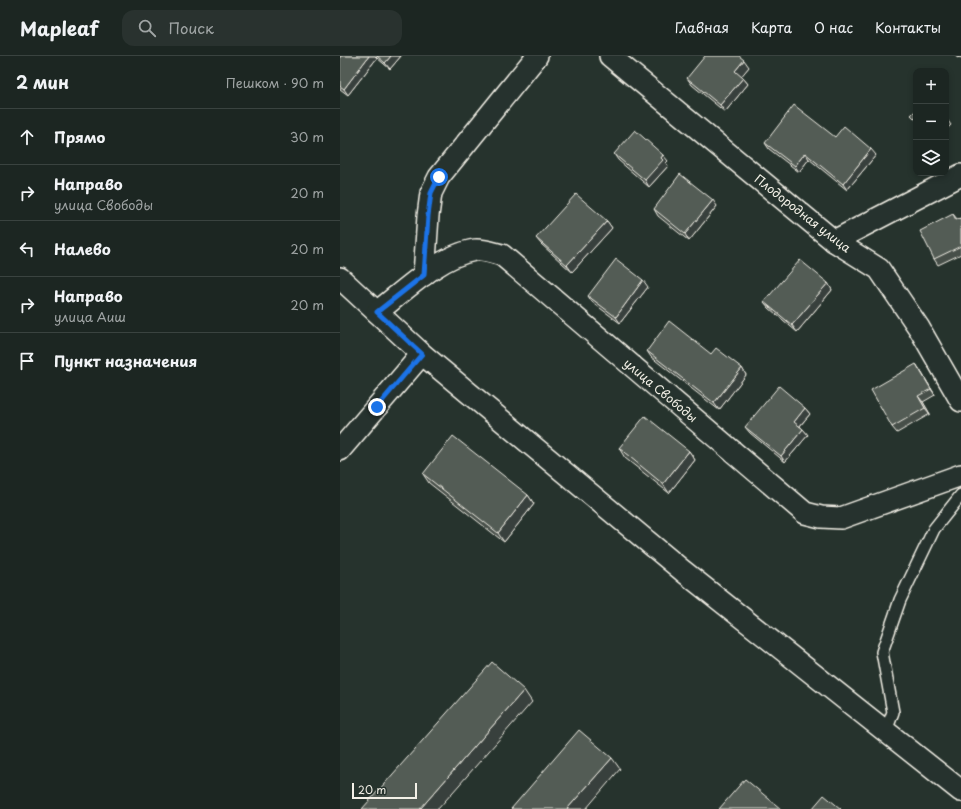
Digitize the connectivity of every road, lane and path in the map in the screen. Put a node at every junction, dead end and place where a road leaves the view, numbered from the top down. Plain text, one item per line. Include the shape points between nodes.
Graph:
1 (537, 56) edge
2 (610, 56) edge
3 (961, 175) edge
4 (834, 241) junction
5 (424, 275) junction
6 (340, 278) edge
7 (377, 312) junction
8 (422, 354) junction
9 (961, 401) edge
10 (340, 450) edge
11 (961, 475) edge
12 (961, 495) edge
13 (886, 731) junction
14 (961, 791) edge

1 - 5 street via 439,177 431,193
2 - 4 street, Плодородная улица
3 - 4 street
4 - 9 street, Плодородная улица via 879,269 919,328
5 - 7 street, улица Свободы
5 - 11 street, улица Свободы via 453,256 476,250 502,255 805,513 841,518
6 - 7 street
7 - 8 street
8 - 10 street
8 - 13 street via 683,571
12 - 13 lane via 934,529 900,600 882,652 893,712
13 - 14 street

